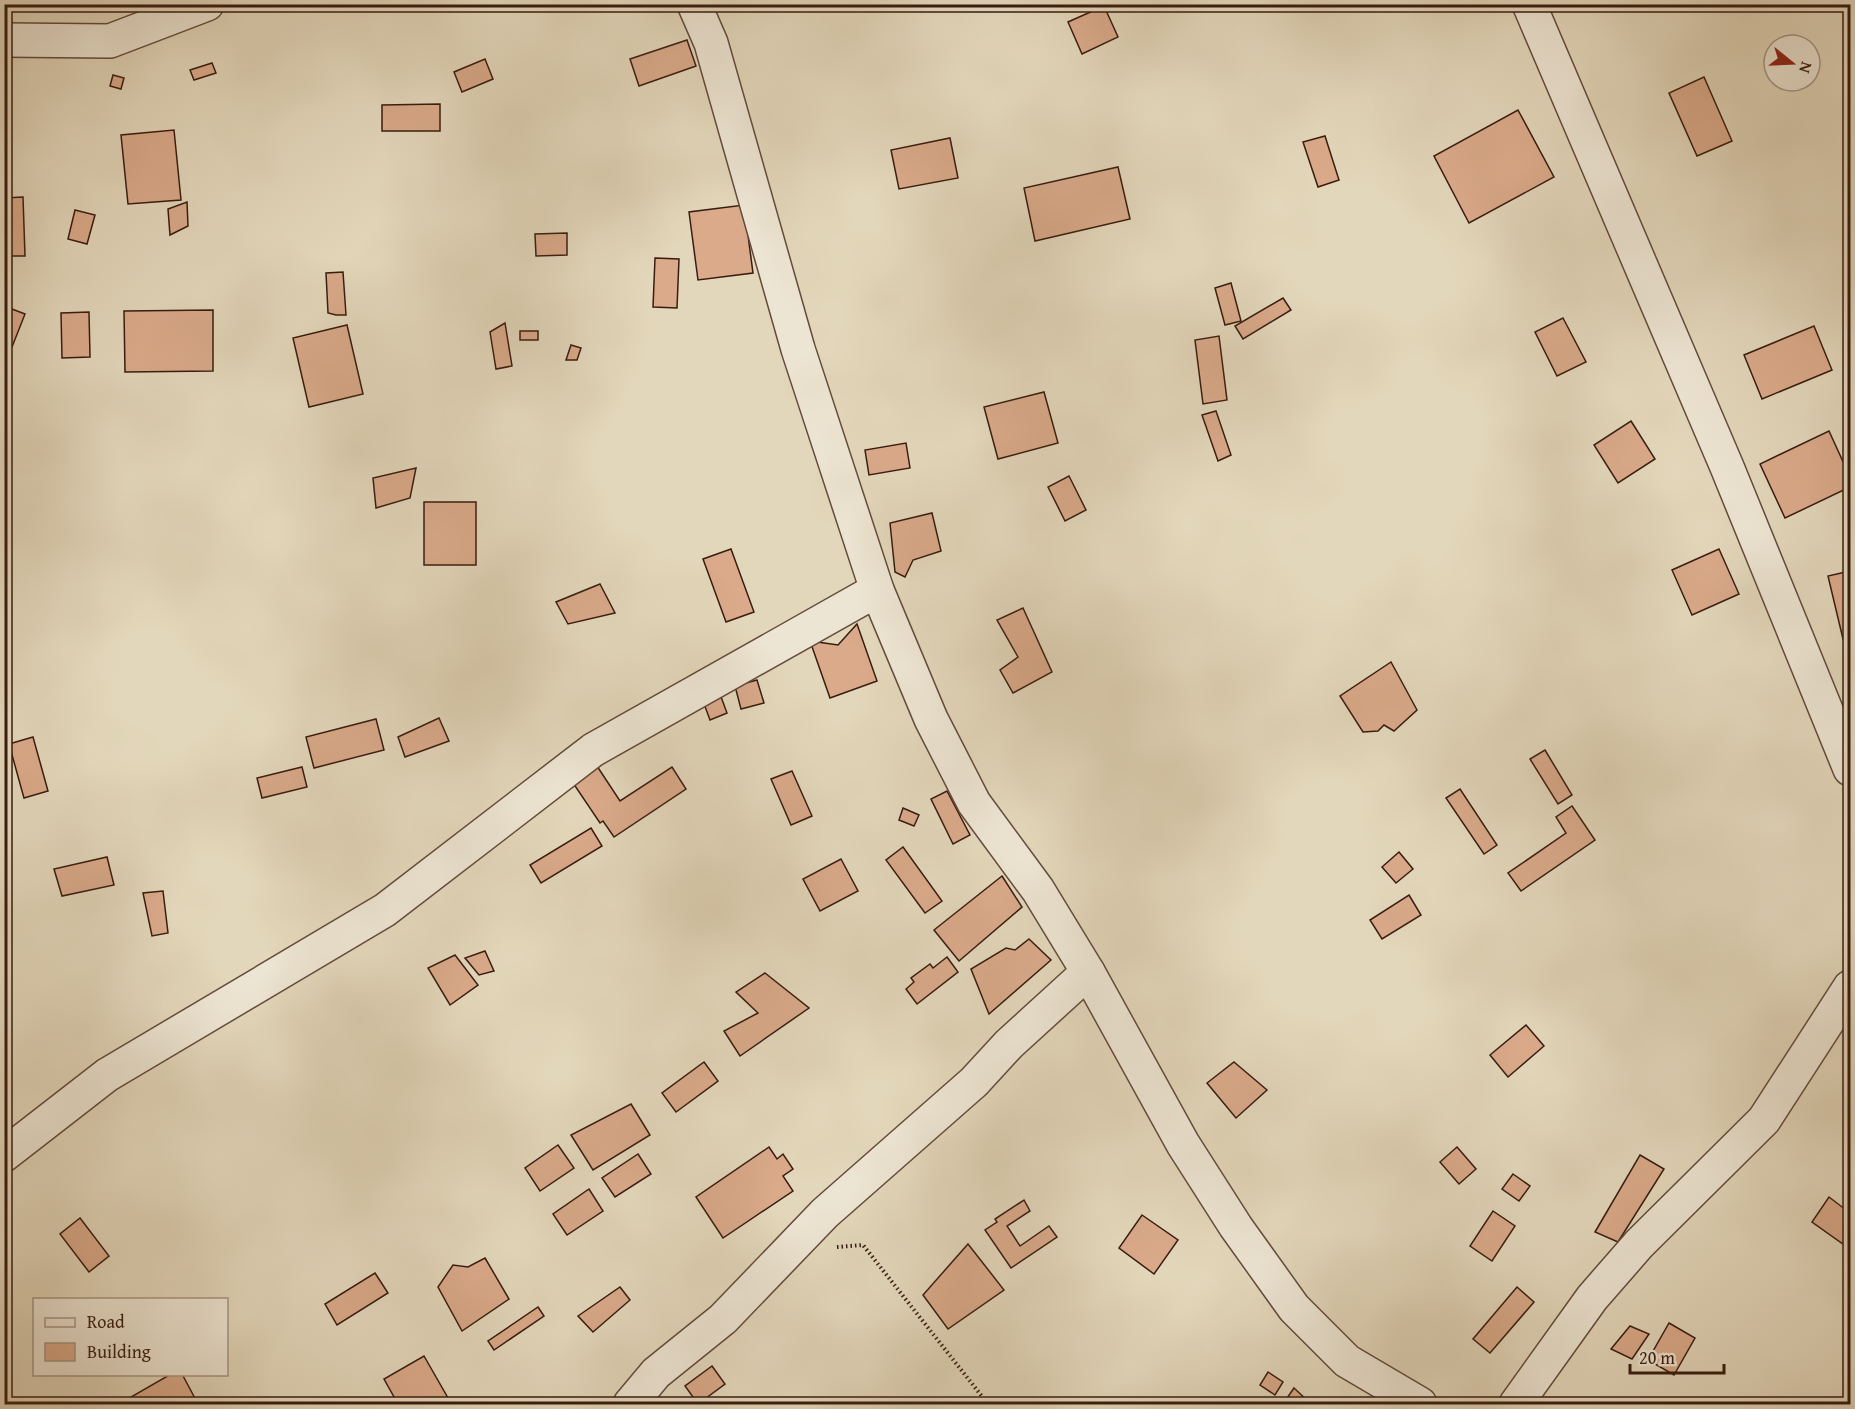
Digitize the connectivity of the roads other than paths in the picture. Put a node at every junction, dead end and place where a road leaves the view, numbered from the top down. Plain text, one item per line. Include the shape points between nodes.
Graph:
1 (207, 4) edge
2 (694, 4) edge
3 (1529, 4) edge
4 (4, 40) edge
5 (877, 590) junction
6 (1851, 769) edge
7 (1088, 972) junction
8 (1851, 987) edge
9 (4, 1155) edge
10 (630, 1404) edge
11 (1420, 1404) edge
12 (1516, 1404) edge

1 - 4 street via 110,40
2 - 5 street via 711,43 798,349
3 - 6 street
5 - 7 street via 931,719 974,803 1038,890
5 - 9 street via 593,750 385,910 107,1076
7 - 10 street via 1009,1044 974,1082 825,1214 723,1319 656,1373
7 - 11 street via 1183,1144 1294,1308 1347,1360
8 - 12 street via 1764,1120 1640,1244 1592,1298

